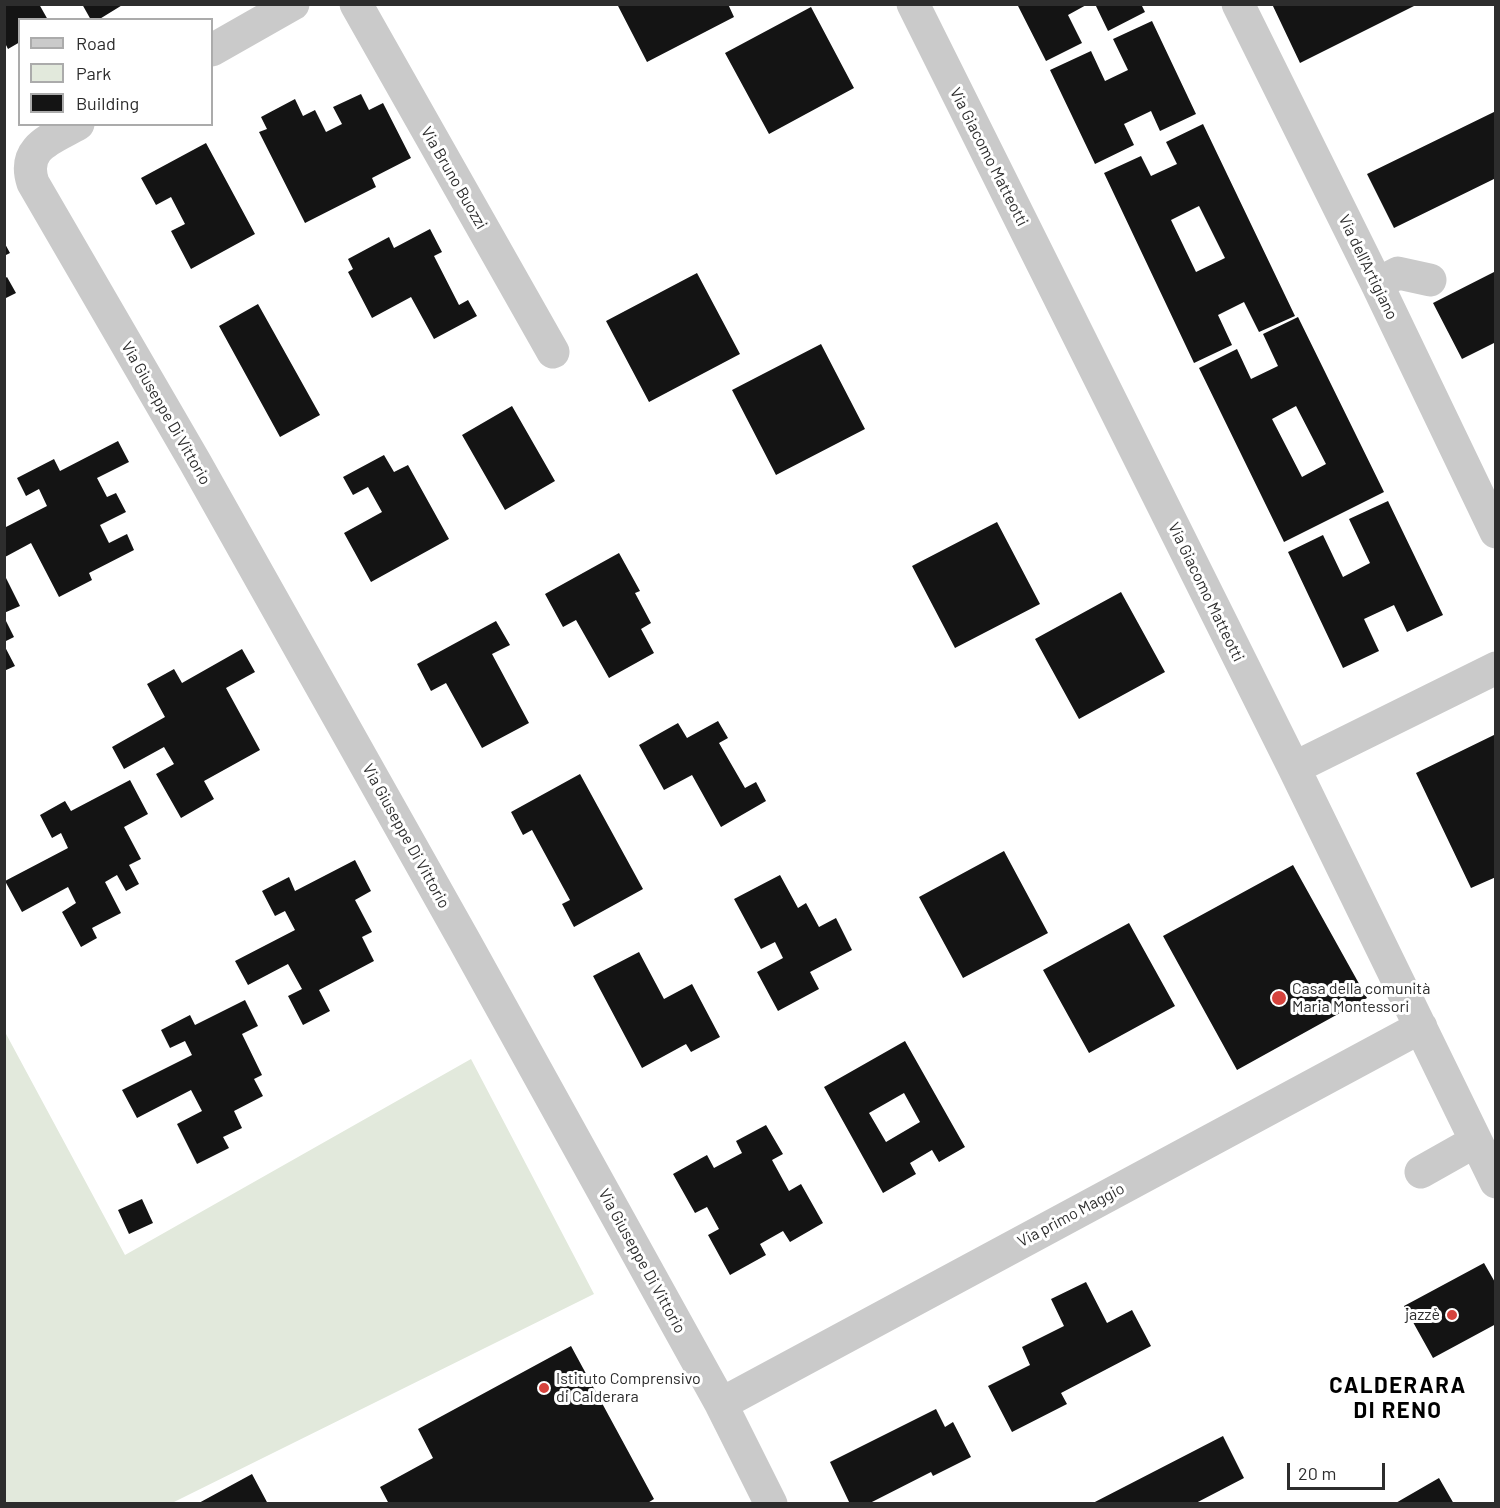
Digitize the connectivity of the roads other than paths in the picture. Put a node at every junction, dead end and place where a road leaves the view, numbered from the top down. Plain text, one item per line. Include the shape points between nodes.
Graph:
1 (293, 4) edge
2 (356, 4) edge
3 (913, 4) edge
4 (1238, 4) edge
5 (213, 49) edge
6 (74, 126) edge
7 (21, 172) edge
8 (1430, 280) dead end
9 (1377, 284) junction
10 (552, 352) dead end
11 (1496, 532) edge
12 (1496, 668) edge
13 (1294, 768) junction
14 (1421, 1027) junction
15 (1476, 1142) junction
16 (1421, 1172) dead end
17 (1496, 1182) edge
18 (721, 1404) junction
19 (771, 1503) edge

1 - 5 street
2 - 10 street, Via Bruno Buozzi
3 - 13 street, Via Giacomo Matteotti
4 - 9 street, Via dell'Artigiano
6 - 7 street via 40,145
7 - 18 street, Via Giuseppe Di Vittorio via 195,462
8 - 9 street via 1398,273
9 - 11 street, Via dell'Artigiano
12 - 13 street
13 - 14 street, Via Giacomo Matteotti
14 - 15 street, Via Giacomo Matteotti
14 - 18 street, Via primo Maggio
15 - 16 street
15 - 17 street, Via Giacomo Matteotti
18 - 19 street, Via Giuseppe Di Vittorio

